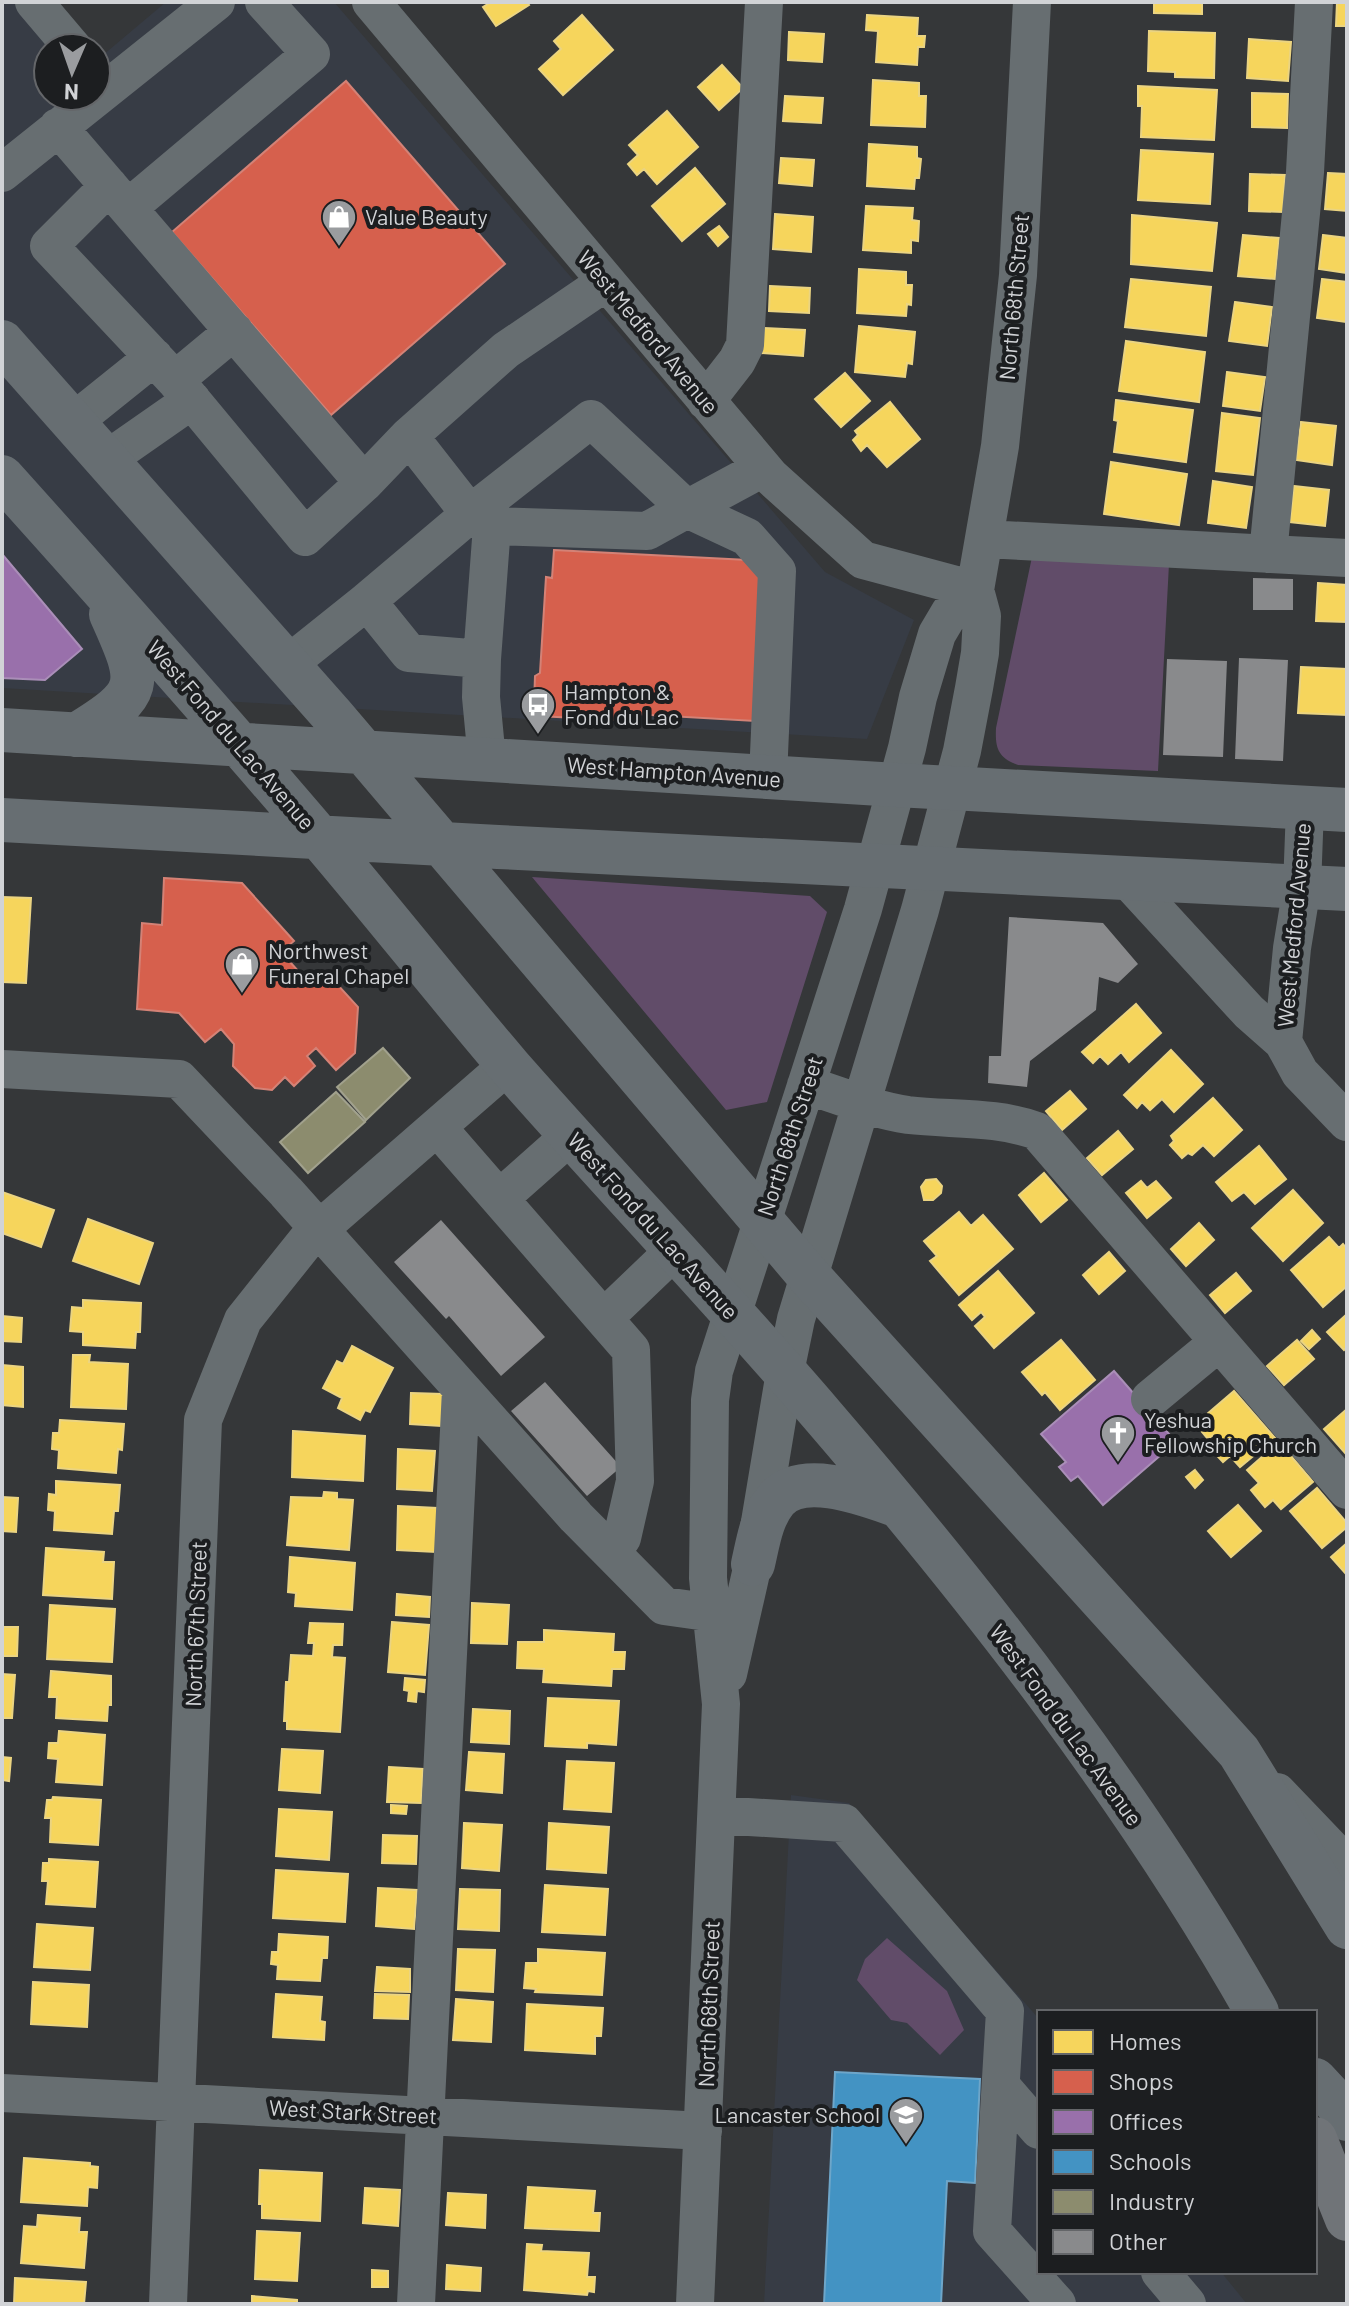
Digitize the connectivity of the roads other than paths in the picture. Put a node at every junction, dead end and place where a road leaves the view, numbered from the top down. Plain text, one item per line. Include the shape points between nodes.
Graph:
1 (34, 2) edge
2 (216, 2) edge
3 (264, 2) edge
4 (371, 2) edge
5 (764, 2) edge
6 (1032, 2) edge
7 (1314, 2) edge
8 (59, 32) edge
9 (112, 74) edge
10 (72, 112) edge
11 (58, 127) junction
12 (2, 173) edge
13 (118, 197) junction
14 (606, 282) junction
15 (234, 331) junction
16 (2, 342) edge
17 (18, 373) edge
18 (174, 379) junction
19 (706, 401) junction
20 (73, 422) junction
21 (409, 436) junction
22 (106, 460) junction
23 (763, 468) junction
24 (2, 477) edge
25 (364, 483) junction
26 (687, 509) junction
27 (481, 520) junction
28 (985, 539) junction
29 (1268, 554) junction
30 (1347, 558) edge
31 (97, 583) junction
32 (975, 590) junction
33 (367, 601) junction
34 (482, 659) junction
35 (287, 665) junction
36 (2, 730) edge
37 (76, 735) junction
38 (238, 745) junction
39 (362, 752) junction
40 (487, 760) junction
41 (768, 777) junction
42 (897, 785) junction
43 (952, 789) junction
44 (1326, 809) edge
45 (2, 820) edge
46 (319, 837) junction
47 (440, 844) junction
48 (875, 866) junction
49 (931, 869) junction
50 (1126, 878) junction
51 (1302, 887) junction
52 (1347, 889) edge
53 (1283, 1042) junction
54 (508, 1065) junction
55 (2, 1069) edge
56 (806, 1085) junction
57 (863, 1102) junction
58 (1347, 1122) edge
59 (437, 1127) junction
60 (571, 1135) junction
61 (500, 1198) junction
62 (763, 1220) junction
63 (318, 1230) junction
64 (675, 1250) junction
65 (808, 1275) junction
66 (732, 1314) junction
67 (604, 1318) junction
68 (1219, 1342) junction
69 (785, 1372) junction
70 (461, 1390) junction
71 (1150, 1399) dead end
72 (1347, 1490) edge
73 (899, 1506) junction
74 (611, 1552) junction
75 (753, 1564) junction
76 (726, 1615) junction
77 (1239, 1752) junction
78 (717, 1815) junction
79 (1347, 1865) edge
80 (1347, 1927) edge
81 (1256, 2010) edge
82 (1317, 2082) edge
83 (1001, 2086) junction
84 (2, 2093) edge
85 (177, 2103) junction
86 (426, 2116) junction
87 (1347, 2119) edge
88 (1037, 2128) edge
89 (703, 2131) junction
90 (1317, 2144) edge
91 (1347, 2219) edge
92 (1162, 2274) edge
93 (168, 2304) edge
94 (416, 2304) edge
95 (695, 2304) edge
96 (1057, 2304) edge
97 (1187, 2304) edge

1 - 8 street
2 - 9 street
3 - 13 street via 311,54
4 - 14 street, West Medford Avenue
5 - 19 street via 745,345
6 - 28 street, North 68th Street via 1018,275
7 - 29 street via 1305,172
10 - 11 street
11 - 12 street
11 - 13 street
13 - 15 street
13 - 18 street via 49,246
14 - 19 street, West Medford Avenue
14 - 21 street via 506,350
15 - 18 street
15 - 25 street
16 - 17 main road
17 - 20 main road
18 - 20 street
18 - 22 street
18 - 25 street via 305,537
19 - 23 street, West Medford Avenue
20 - 22 main road
21 - 25 street
21 - 27 street
22 - 35 main road
23 - 26 street
23 - 32 street, West Medford Avenue via 863,560
24 - 31 main road, West Fond du Lac Avenue
26 - 27 street via 647,531
26 - 27 street via 591,419
26 - 41 street via 747,537 777,571
27 - 33 street
27 - 34 street
28 - 29 street
28 - 32 street, North 68th Street
29 - 30 street
31 - 37 main road via 131,658 133,681 122,703
31 - 38 main road, West Fond du Lac Avenue
32 - 42 street, North 68th Street via 950,612 937,634
32 - 43 street, North 68th Street via 982,616 980,653
33 - 34 street via 409,653
33 - 35 street
34 - 40 street
35 - 39 main road
36 - 37 main road, West Hampton Avenue
37 - 38 main road, West Hampton Avenue
38 - 39 main road, West Hampton Avenue
38 - 46 main road, West Fond du Lac Avenue
39 - 40 main road, West Hampton Avenue
39 - 47 main road
40 - 41 main road, West Hampton Avenue
41 - 42 main road, West Hampton Avenue
42 - 43 main road, West Hampton Avenue
42 - 48 street, North 68th Street
43 - 44 main road, West Hampton Avenue
43 - 49 street, North 68th Street
44 - 51 street, West Medford Avenue
45 - 46 main road
46 - 47 main road
46 - 54 main road, West Fond du Lac Avenue
47 - 48 main road
47 - 62 main road
48 - 49 main road
48 - 56 street, North 68th Street
49 - 50 main road
49 - 57 street, North 68th Street
50 - 51 main road
50 - 53 street, West Medford Avenue
51 - 52 main road
51 - 53 street, West Medford Avenue
53 - 58 street, West Medford Avenue via 1300,1073
54 - 59 street, North 67th Street
54 - 60 main road, West Fond du Lac Avenue
55 - 63 street via 179,1079
56 - 57 street
56 - 62 street, North 68th Street
57 - 65 street, North 68th Street
57 - 68 street via 907,1114 1016,1123 1037,1131
59 - 61 street
59 - 63 street, North 67th Street
60 - 61 street
60 - 64 main road, West Fond du Lac Avenue
61 - 67 street
62 - 65 main road
62 - 66 street, North 68th Street
63 - 70 street
63 - 85 street, North 67th Street via 243,1320 203,1420
64 - 66 main road, West Fond du Lac Avenue
64 - 67 street
65 - 69 street, North 68th Street
65 - 77 main road
66 - 69 main road, West Fond du Lac Avenue
66 - 76 street, North 68th Street via 710,1400 708,1578
67 - 74 street via 631,1350 635,1466 622,1538
68 - 71 street
68 - 72 street
69 - 73 main road, West Fond du Lac Avenue
69 - 75 street, North 68th Street
70 - 74 street
70 - 86 street
73 - 75 main road via 827,1486 785,1492 764,1520
73 - 81 main road, West Fond du Lac Avenue via 1013,1647 1095,1760
74 - 76 street via 664,1606
75 - 76 street, North 68th Street
76 - 78 street, North 68th Street
77 - 79 street
77 - 80 main road
78 - 83 street via 844,1823 1005,2011
78 - 89 street, North 68th Street
82 - 87 main road
83 - 88 street
83 - 96 street via 992,2231
84 - 85 street, West Stark Street
85 - 86 street, West Stark Street
85 - 93 street, North 67th Street
86 - 89 street, West Stark Street
86 - 94 street
89 - 95 street, North 68th Street
90 - 91 highway
92 - 97 street

